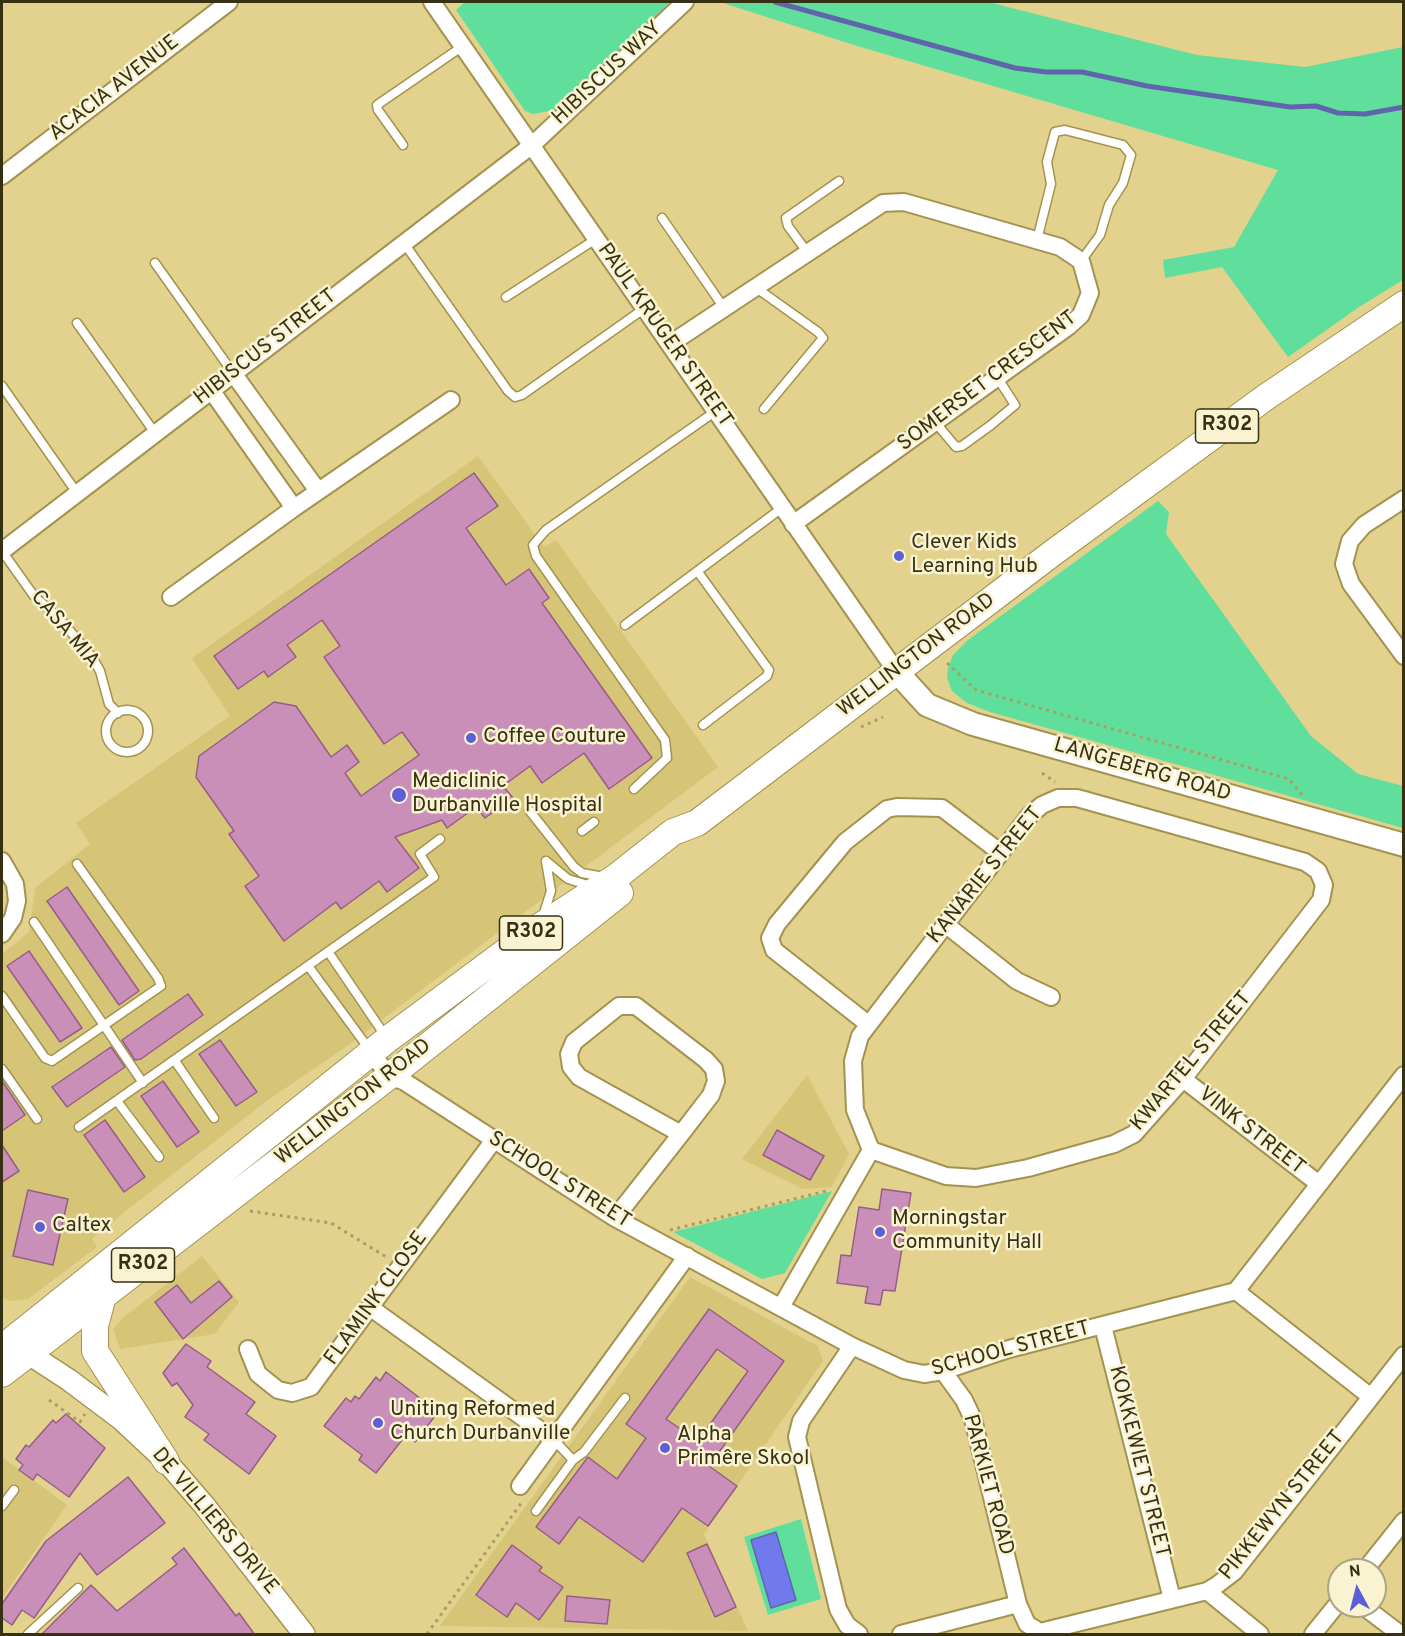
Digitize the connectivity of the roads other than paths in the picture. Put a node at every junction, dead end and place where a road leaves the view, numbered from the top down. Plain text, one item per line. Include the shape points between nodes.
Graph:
1 (229, 2) edge
2 (432, 2) edge
3 (685, 2) edge
4 (463, 46) junction
5 (403, 145) dead end
6 (531, 146) junction
7 (2, 176) edge
8 (839, 181) dead end
9 (662, 218) dead end
10 (596, 239) junction
11 (1037, 240) junction
12 (404, 242) junction
13 (807, 252) junction
14 (1081, 261) junction
15 (155, 263) dead end
16 (755, 287) junction
17 (506, 297) dead end
18 (1404, 304) edge
19 (645, 308) junction
20 (724, 308) junction
21 (77, 323) dead end
22 (670, 344) junction
23 (233, 373) junction
24 (997, 377) junction
25 (2, 386) edge
26 (211, 390) junction
27 (451, 400) dead end
28 (765, 409) dead end
29 (716, 411) junction
30 (935, 422) junction
31 (155, 433) junction
32 (318, 491) junction
33 (77, 493) junction
34 (1404, 499) edge
35 (294, 508) junction
36 (782, 508) junction
37 (793, 524) junction
38 (2, 551) edge
39 (698, 572) junction
40 (171, 597) dead end
41 (625, 625) dead end
42 (1404, 656) edge
43 (896, 671) junction
44 (118, 713) junction
45 (703, 725) dead end
46 (634, 789) dead end
47 (529, 810) dead end
48 (594, 822) dead end
49 (582, 831) dead end
50 (440, 839) dead end
51 (1404, 846) edge
52 (1001, 853) junction
53 (2, 861) edge
54 (77, 864) dead end
55 (616, 883) junction
56 (1324, 885) joint
57 (34, 922) dead end
58 (945, 924) junction
59 (539, 927) junction
60 (2, 934) edge
61 (329, 953) junction
62 (309, 967) junction
63 (2, 996) edge
64 (1051, 997) dead end
65 (868, 1024) junction
66 (104, 1027) junction
67 (380, 1045) junction
68 (175, 1062) junction
69 (2, 1069) edge
70 (400, 1074) junction
71 (1404, 1075) edge
72 (1183, 1079) junction
73 (142, 1083) junction
74 (117, 1101) junction
75 (214, 1118) dead end
76 (37, 1119) dead end
77 (79, 1126) dead end
78 (681, 1134) junction
79 (494, 1140) junction
80 (871, 1150) junction
81 (159, 1157) dead end
82 (1319, 1184) junction
83 (615, 1218) junction
84 (687, 1256) junction
85 (1236, 1291) junction
86 (103, 1296) junction
87 (782, 1307) junction
88 (371, 1308) junction
89 (1103, 1326) junction
90 (11, 1345) edge
91 (852, 1346) junction
92 (248, 1349) dead end
93 (1404, 1355) edge
94 (943, 1371) junction
95 (2, 1374) edge
96 (1371, 1397) junction
97 (625, 1398) dead end
98 (554, 1440) junction
99 (573, 1460) junction
100 (166, 1461) junction
101 (520, 1486) road end
102 (14, 1490) dead end
103 (2, 1506) edge
104 (536, 1511) dead end
105 (1404, 1521) edge
106 (1375, 1558) edge
107 (78, 1588) dead end
108 (1207, 1591) junction
109 (1172, 1599) junction
110 (1018, 1604) junction
111 (1327, 1617) edge
112 (1378, 1618) edge
113 (28, 1635) edge
114 (304, 1635) edge
115 (859, 1635) edge
116 (901, 1635) edge
117 (1260, 1635) edge
118 (1313, 1635) edge
119 (1400, 1635) edge

1 - 7 street, ACACIA AVENUE
2 - 4 street, PAUL KRUGER STREET
3 - 6 street, HIBISCUS WAY
4 - 5 lane via 377,105
4 - 6 street, PAUL KRUGER STREET
6 - 10 street, PAUL KRUGER STREET
6 - 12 street, HIBISCUS STREET
8 - 13 lane via 786,218
9 - 20 lane
10 - 17 lane
10 - 19 street, PAUL KRUGER STREET
11 - 13 street via 894,200 872,209
11 - 14 street via 1060,247
11 - 14 lane via 1051,184 1047,162 1055,132 1065,130 1123,145 1131,155 1123,183 1109,205 1100,235
12 - 19 lane via 515,397
12 - 23 street, HIBISCUS STREET
13 - 16 street
14 - 24 street, SOMERSET CRESCENT via 1090,293 1081,315
15 - 23 lane
16 - 20 street
16 - 28 lane via 823,338
18 - 43 main road, WELLINGTON ROAD / R302 via 1266,397
19 - 22 street, PAUL KRUGER STREET
20 - 22 street
21 - 31 lane
22 - 29 street, PAUL KRUGER STREET
23 - 26 street, HIBISCUS STREET
23 - 32 street
24 - 30 street, SOMERSET CRESCENT
24 - 30 lane via 1015,405 991,425 956,447
25 - 33 lane
26 - 31 street, HIBISCUS STREET
26 - 35 street
27 - 32 street
29 - 36 street, PAUL KRUGER STREET
29 - 46 lane via 546,530 533,545 536,556 665,740 667,758
30 - 37 street, SOMERSET CRESCENT
31 - 33 street, HIBISCUS STREET
32 - 35 street
33 - 38 street, HIBISCUS STREET
34 - 42 street via 1364,525 1350,541 1344,564 1351,584
35 - 40 street
36 - 37 street, PAUL KRUGER STREET
36 - 39 lane
37 - 43 street, PAUL KRUGER STREET
38 - 44 lane, CASA MIA via 34,596 92,657 109,704
39 - 41 lane
39 - 45 lane via 769,670 767,676
43 - 51 main road, LANGEBERG ROAD via 927,705 973,724
43 - 55 main road, WELLINGTON ROAD / R302 via 697,823 673,832
44 - 44 lane via 131,711 143,717 148,730 140,748 120,751 110,742 108,723
47 - 55 lane via 574,867
48 - 49 lane
50 - 61 lane via 420,854 434,877
52 - 56 street, KANARIE STREET via 1042,805 1058,798 1077,798 1305,862 1318,871
52 - 58 street, KANARIE STREET
52 - 65 street via 942,808 887,809 845,842 777,924 770,939 774,950
53 - 60 street via 15,884 17,901 13,918
54 - 66 lane via 161,982 159,988
55 - 59 main road, WELLINGTON ROAD / R302
55 - 59 lane via 584,885 568,879 546,861 551,891
55 - 70 main road, WELLINGTON ROAD / R302
56 - 72 street, KWARTEL STREET via 1321,900
57 - 66 lane
58 - 64 street via 1017,981
58 - 65 street, KANARIE STREET
59 - 67 main road, WELLINGTON ROAD / R302
61 - 62 lane
61 - 67 lane
62 - 67 lane
62 - 68 lane
63 - 66 lane via 48,1060 56,1060
65 - 80 street, KANARIE STREET via 853,1061 855,1110
66 - 73 lane
67 - 70 street, SCHOOL STREET
67 - 90 main road, WELLINGTON ROAD / R302 via 188,1196
68 - 73 lane
68 - 75 lane
69 - 76 lane
70 - 79 street, SCHOOL STREET
70 - 86 main road, WELLINGTON ROAD / R302
71 - 82 street
72 - 80 street, KWARTEL STREET via 1129,1138 1028,1168 955,1178
72 - 82 street, VINK STREET
73 - 74 lane
74 - 77 lane
74 - 81 lane
78 - 78 street via 715,1088 714,1069 636,1006 619,1006 574,1042 569,1054 571,1067 579,1077
78 - 83 street
79 - 83 street, SCHOOL STREET
79 - 88 street, FLAMINK CLOSE
80 - 87 street
82 - 85 street
83 - 84 street, SCHOOL STREET
84 - 87 street, SCHOOL STREET
84 - 98 street
85 - 89 street, SCHOOL STREET
85 - 96 street
86 - 90 main road, WELLINGTON ROAD / R302
86 - 100 main road via 95,1326 95,1351
87 - 91 street, SCHOOL STREET
88 - 92 street, FLAMINK CLOSE via 316,1382 299,1392 285,1393 268,1383 255,1368
88 - 98 street
89 - 94 street, SCHOOL STREET via 1009,1349
89 - 109 street, KOKKEWIET STREET
90 - 95 main road, WELLINGTON ROAD / R302
90 - 100 street, DE VILLIERS DRIVE via 121,1419
91 - 94 street, SCHOOL STREET via 915,1374
91 - 115 street via 801,1421 796,1437 838,1609 847,1625
93 - 96 street, PIKKEWYN STREET
94 - 110 street, PARKIET ROAD via 973,1419
96 - 108 street, PIKKEWYN STREET via 1234,1572
97 - 99 lane via 584,1452
98 - 99 lane
98 - 101 street
99 - 104 lane
100 - 114 street, DE VILLIERS DRIVE
102 - 103 lane
105 - 106 street
107 - 113 lane
108 - 109 street, PIKKEWYN STREET
108 - 117 street
109 - 110 street, PIKKEWYN STREET via 1040,1632 1027,1624
110 - 116 street
111 - 118 street
112 - 119 street

